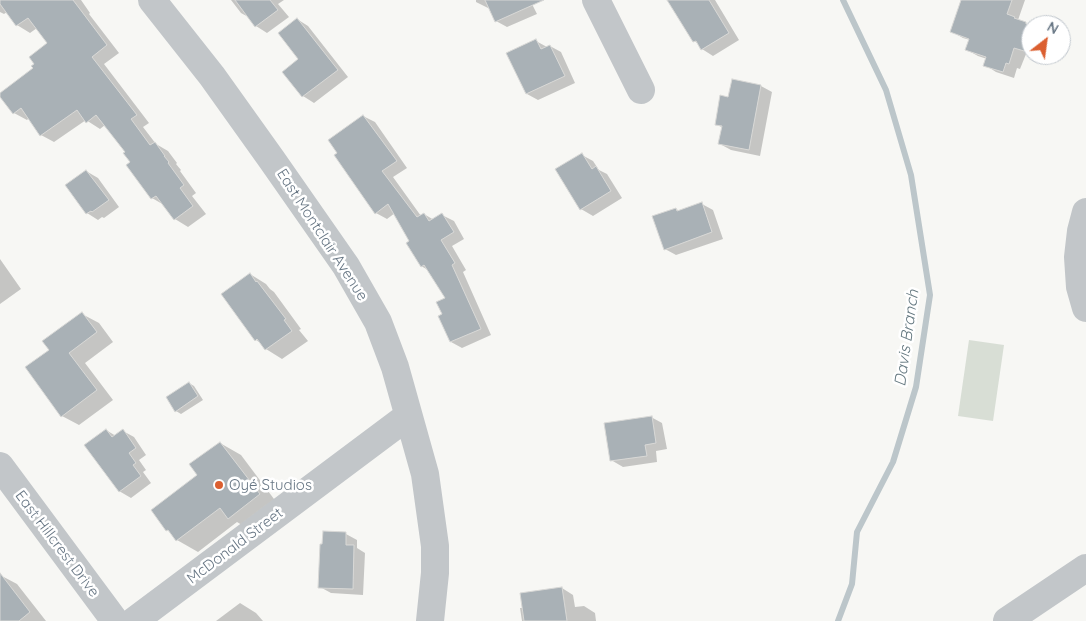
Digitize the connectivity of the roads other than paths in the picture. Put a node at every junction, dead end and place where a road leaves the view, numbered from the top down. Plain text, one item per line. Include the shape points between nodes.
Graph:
1 (152, 0) edge
2 (596, 0) edge
3 (641, 90) dead end
4 (1086, 212) edge
5 (1086, 308) edge
6 (408, 416) junction
7 (0, 466) edge
8 (1086, 568) edge
9 (115, 621) edge
10 (134, 621) edge
11 (430, 621) edge
12 (1007, 621) edge

1 - 6 street, East Montclair Avenue via 212,76 346,266 378,322 395,367
2 - 3 street
4 - 5 street via 1078,257 1080,287
6 - 10 street, McDonald Street
6 - 11 street, East Montclair Avenue via 424,474 435,546 436,573
7 - 9 street, East Hillcrest Drive
8 - 12 street

